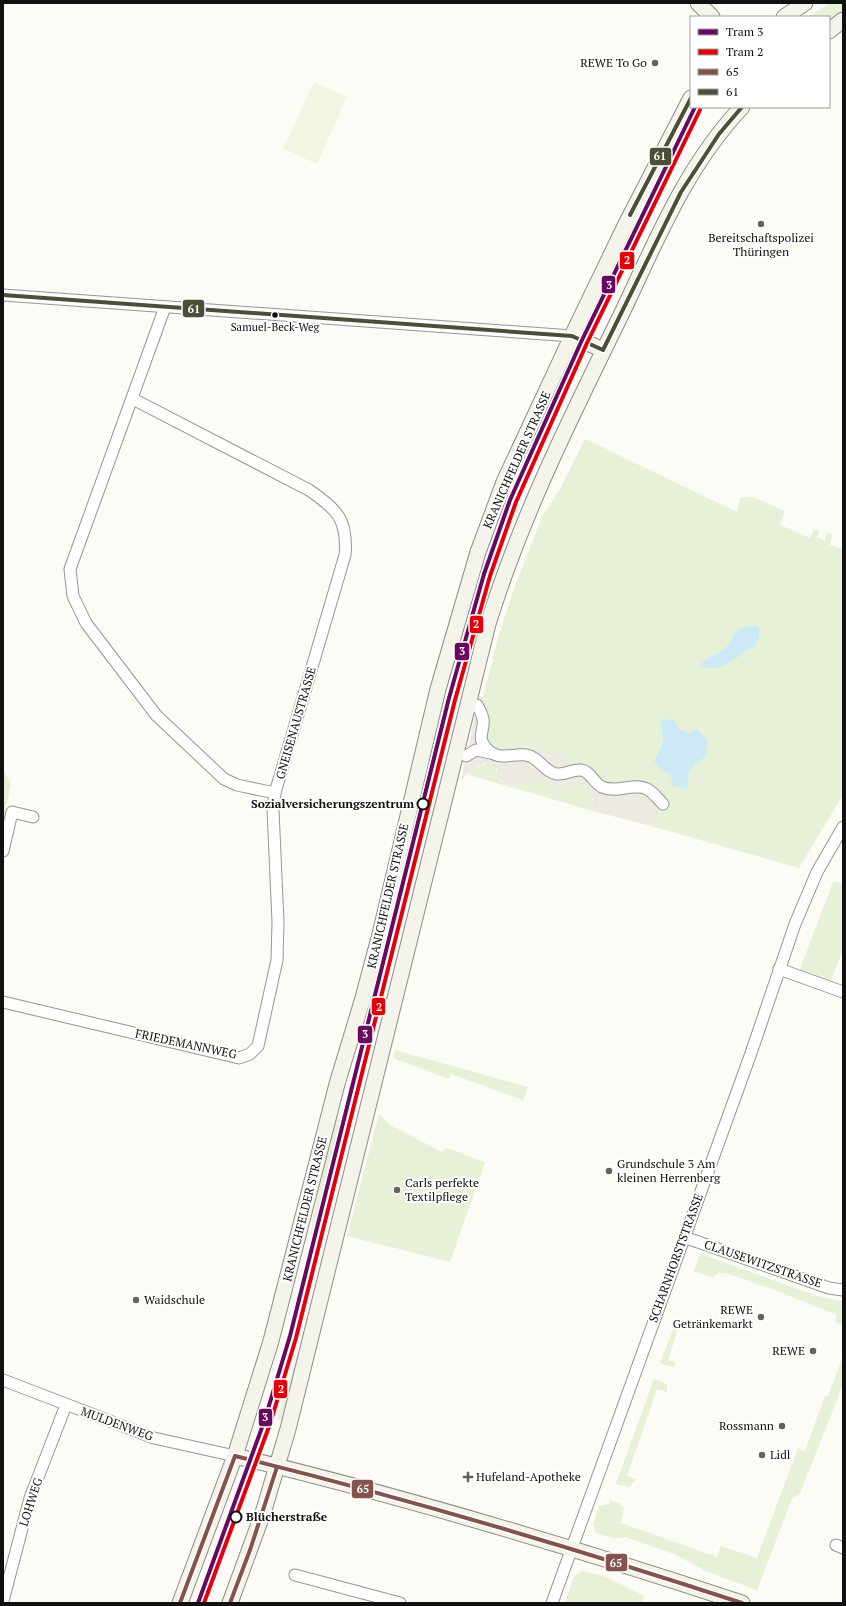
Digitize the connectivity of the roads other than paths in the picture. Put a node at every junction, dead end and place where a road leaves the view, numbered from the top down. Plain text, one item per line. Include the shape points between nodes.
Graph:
1 (698, 3) edge
2 (805, 3) edge
3 (711, 16) edge
4 (786, 16) edge
5 (843, 20) edge
6 (830, 30) edge
7 (690, 100) edge
8 (741, 108) edge
9 (3, 295) edge
10 (165, 307) junction
11 (572, 336) junction
12 (603, 350) junction
13 (133, 399) junction
14 (477, 705) dead end
15 (491, 753) junction
16 (466, 756) dead end
17 (275, 793) junction
18 (663, 804) dead end
19 (33, 817) dead end
20 (843, 827) edge
21 (3, 852) edge
22 (779, 969) junction
23 (843, 992) edge
24 (3, 1002) edge
25 (684, 1237) junction
26 (843, 1290) edge
27 (3, 1380) edge
28 (66, 1405) junction
29 (235, 1456) junction
30 (277, 1467) junction
31 (572, 1547) junction
32 (295, 1575) dead end
33 (3, 1601) edge
34 (180, 1603) edge
35 (230, 1603) edge
36 (400, 1603) edge
37 (552, 1603) edge
38 (742, 1603) edge

1 - 3 main road
2 - 4 main road
5 - 6 main road
7 - 11 main road, KRANICHFELDER STRASSE
8 - 12 main road via 714,140 684,187
9 - 10 street
10 - 11 street
10 - 13 street, GNEISENAUSTRASSE
11 - 12 main road
11 - 29 main road, KRANICHFELDER STRASSE via 504,482 478,552 438,689 380,934 332,1104 289,1277
12 - 30 main road via 502,576
13 - 17 street, GNEISENAUSTRASSE via 70,569 73,596 86,623 159,719 224,778 237,785
13 - 17 street, GNEISENAUSTRASSE via 309,490 329,503 340,516 344,526 345,555
14 - 15 street via 483,719 481,739
15 - 16 street via 476,750
15 - 18 street via 507,757 530,756 555,774 584,771 602,787 613,790 636,787 647,790
17 - 24 street, FRIEDEMANNWEG via 273,810 278,922 277,960 258,1046 250,1054 239,1058
19 - 21 street via 12,812
20 - 22 street, SCHARNHORSTSTRASSE via 813,882
22 - 23 street
22 - 25 street, SCHARNHORSTSTRASSE
25 - 26 street, CLAUSEWITZSTRASSE via 830,1288
25 - 31 street, SCHARNHORSTSTRASSE
27 - 28 street, MULDENWEG
28 - 29 street, MULDENWEG via 154,1438
28 - 33 street, LOHWEG via 30,1498
29 - 30 main road
29 - 34 main road, KRANICHFELDER STRASSE
30 - 31 main road
30 - 35 main road
31 - 37 street, SCHARNHORSTSTRASSE
31 - 38 main road
32 - 36 street

